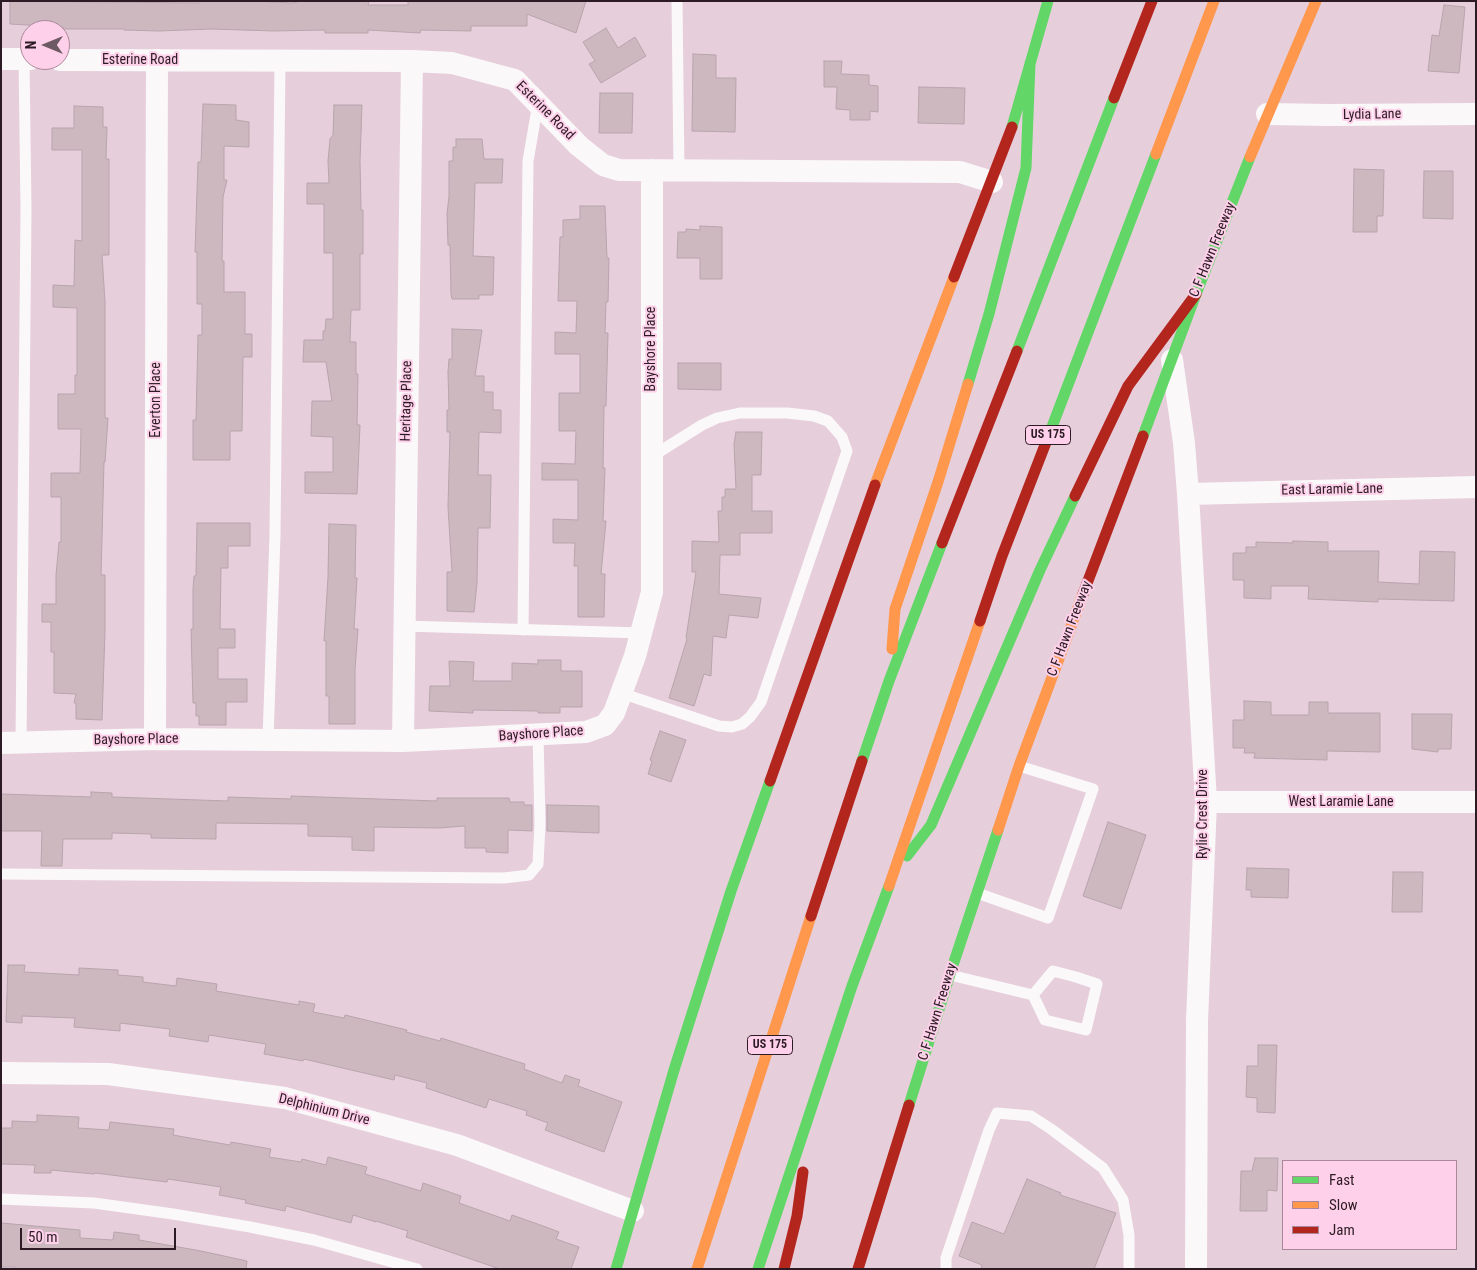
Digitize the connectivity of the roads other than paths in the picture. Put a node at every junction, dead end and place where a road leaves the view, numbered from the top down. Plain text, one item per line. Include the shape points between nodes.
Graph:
1 (677, 1) edge
2 (1048, 1) edge
3 (1152, 1) edge
4 (1214, 1) edge
5 (1316, 1) edge
6 (1, 59) edge
7 (20, 59) edge
8 (70, 60) edge
9 (157, 60) junction
10 (280, 60) junction
11 (412, 61) junction
12 (1030, 63) junction
13 (27, 70) edge
14 (538, 103) junction
15 (1267, 114) junction
16 (1476, 114) edge
17 (652, 170) junction
18 (679, 170) junction
19 (992, 182) junction
20 (1196, 294) junction
21 (1172, 360) junction
22 (651, 457) junction
23 (1476, 487) edge
24 (1188, 494) junction
25 (404, 626) junction
26 (523, 630) junction
27 (641, 633) junction
28 (889, 681) junction
29 (621, 693) junction
30 (538, 734) junction
31 (155, 739) junction
32 (268, 740) junction
33 (403, 741) junction
34 (11, 743) edge
35 (1019, 766) junction
36 (1206, 802) junction
37 (1476, 802) edge
38 (894, 873) junction
39 (1, 874) edge
40 (977, 893) junction
41 (950, 975) junction
42 (1033, 996) junction
43 (1, 1072) edge
44 (812, 1108) junction
45 (1, 1199) edge
46 (633, 1211) junction
47 (417, 1269) edge
48 (616, 1269) edge
49 (697, 1269) edge
50 (758, 1269) edge
51 (784, 1269) edge
52 (858, 1269) edge
53 (946, 1269) edge
54 (1129, 1269) edge
55 (1196, 1269) edge

1 - 18 lane
2 - 12 main road
3 - 28 main road, US 175
4 - 38 main road, US 175 via 1002,556
5 - 15 main road, C F Hawn Freeway
6 - 7 street
8 - 9 street, Esterine Road
9 - 10 street, Esterine Road
9 - 31 street, Everton Place
10 - 11 street, Esterine Road
10 - 32 lane via 275,535
11 - 14 street, Esterine Road via 452,63 515,80
11 - 25 street, Heritage Place
12 - 19 main road via 1012,128
12 - 28 main road via 1026,168 989,314 896,609
13 - 34 lane via 26,219
14 - 17 street, Esterine Road via 579,146 603,165 619,170
14 - 26 lane via 528,161
15 - 16 street, Lydia Lane
15 - 20 main road, C F Hawn Freeway
17 - 18 street, Esterine Road
17 - 22 street, Bayshore Place
18 - 19 street, Esterine Road via 960,172
19 - 46 main road via 888,445 731,891
20 - 21 main road, C F Hawn Freeway
20 - 38 main road via 1128,386 1040,570 931,825
21 - 24 street, Rylie Crest Drive
21 - 35 main road, C F Hawn Freeway
22 - 27 street, Bayshore Place via 652,592
22 - 29 lane via 702,425 740,413 814,416 828,421 842,437 847,451 761,702 750,717 732,727 719,726
23 - 24 street, East Laramie Lane
24 - 36 street, Rylie Crest Drive
25 - 26 lane
25 - 33 street, Heritage Place
26 - 27 lane
27 - 29 street, Bayshore Place
28 - 49 main road, US 175
29 - 30 street, Bayshore Place via 614,713 605,725 586,732
30 - 33 street, Bayshore Place
30 - 39 lane via 538,864 529,875 504,878
31 - 32 street, Bayshore Place
31 - 34 street, Bayshore Place
32 - 33 street, Bayshore Place
35 - 40 main road, C F Hawn Freeway
35 - 40 lane via 1093,789 1048,918
36 - 37 street, West Laramie Lane
36 - 55 street, Rylie Crest Drive via 1197,1021
38 - 44 main road, US 175
40 - 41 main road, C F Hawn Freeway
41 - 42 lane
41 - 52 main road, C F Hawn Freeway
42 - 42 lane via 1045,1020 1086,1030 1097,984 1053,971
43 - 46 street, Delphinium Drive via 108,1074 285,1098 457,1145
44 - 50 main road, US 175
44 - 51 main road via 797,1216
45 - 47 lane via 94,1203 212,1220 314,1240
46 - 48 main road
53 - 54 lane via 946,1258 997,1113 1031,1116 1103,1168 1123,1200 1129,1234

